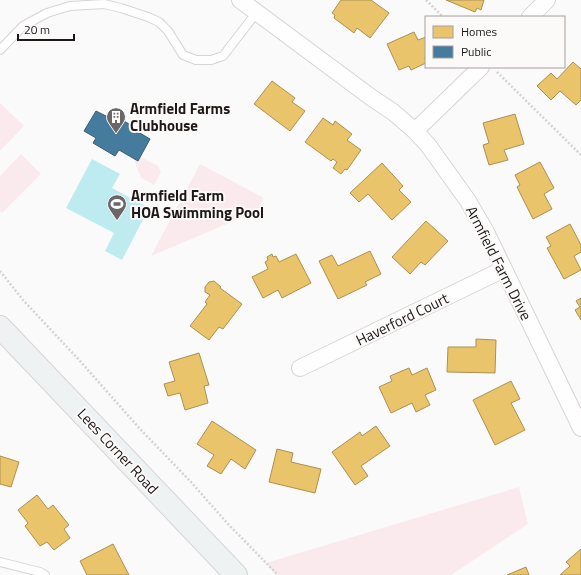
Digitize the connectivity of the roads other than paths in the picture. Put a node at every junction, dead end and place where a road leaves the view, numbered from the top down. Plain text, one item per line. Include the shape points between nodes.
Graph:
1 (240, 0) edge
2 (547, 0) edge
3 (104, 2) edge
4 (257, 12) junction
5 (531, 16) edge
6 (0, 50) edge
7 (480, 68) edge
8 (415, 131) junction
9 (504, 269) junction
10 (0, 327) edge
11 (300, 368) dead end
12 (581, 428) edge
13 (0, 562) edge
14 (45, 575) edge
15 (236, 575) edge

1 - 4 street, Armfield Farm Drive
2 - 5 street
3 - 4 lane via 159,22 184,55 196,60 211,60 223,56
3 - 6 lane via 70,6 47,13 23,26
4 - 8 street, Armfield Farm Drive
7 - 8 street
8 - 9 street, Armfield Farm Drive via 468,201
9 - 11 street, Haverford Court
9 - 12 street, Armfield Farm Drive
10 - 15 street, Lees Corner Road
13 - 14 lane

